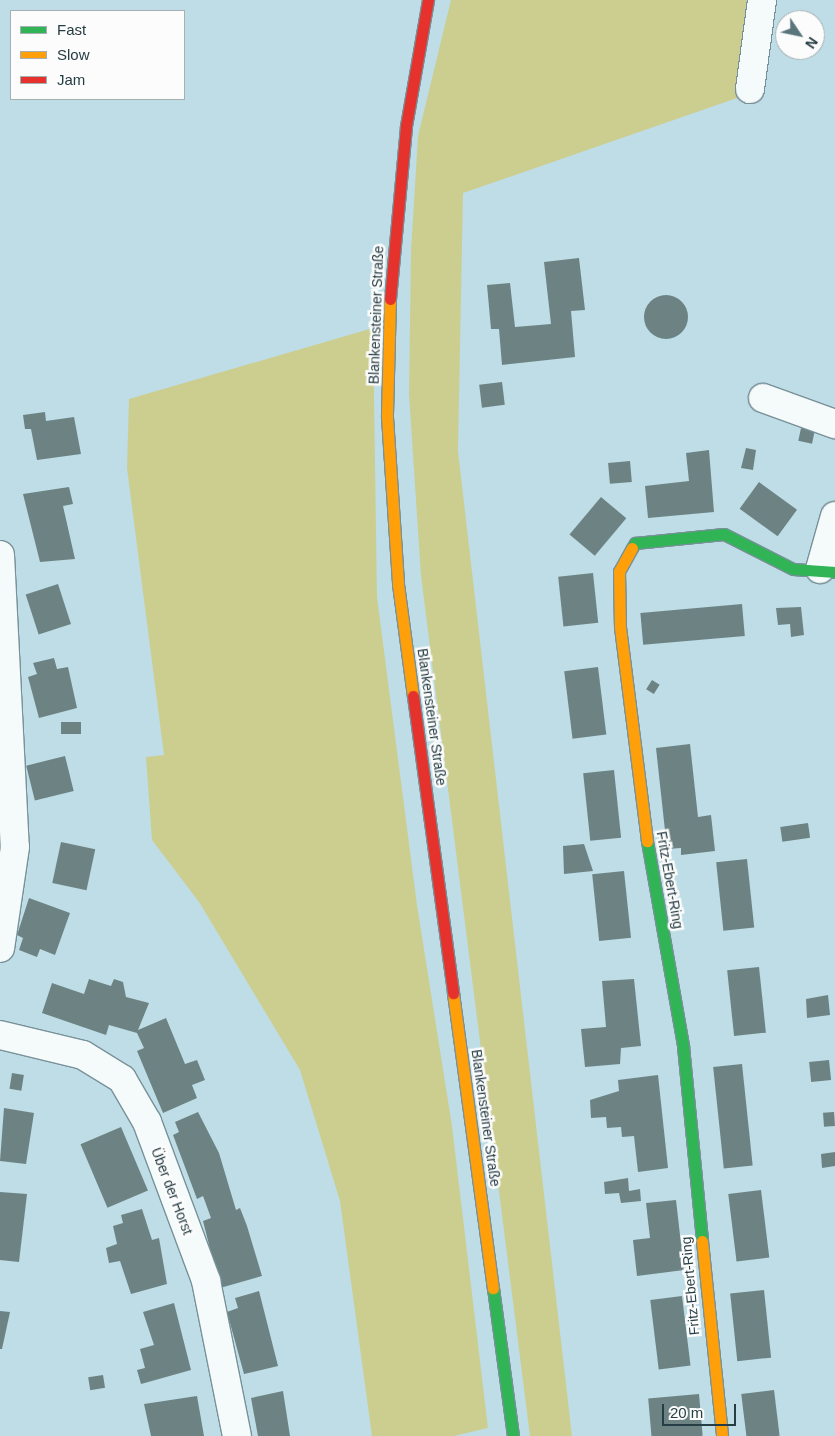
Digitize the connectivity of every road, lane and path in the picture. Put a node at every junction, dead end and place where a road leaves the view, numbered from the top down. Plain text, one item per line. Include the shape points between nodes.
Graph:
1 (428, 0) edge
2 (762, 0) edge
3 (750, 89) dead end
4 (763, 398) dead end
5 (835, 424) edge
6 (835, 516) edge
7 (0, 555) edge
8 (828, 571) edge
9 (0, 948) edge
10 (0, 1035) edge
11 (237, 1436) edge
12 (513, 1436) edge
13 (722, 1436) edge

1 - 12 main road, Blankensteiner Straße via 406,126 391,270 387,417 398,584
2 - 3 street
4 - 5 street
6 - 8 street
7 - 9 street via 15,847
8 - 13 main road, Fritz-Ebert-Ring via 793,569 724,534 635,543 619,571 620,627 642,811 683,1046
10 - 11 street, Über der Horst via 83,1055 122,1079 146,1122 206,1281

